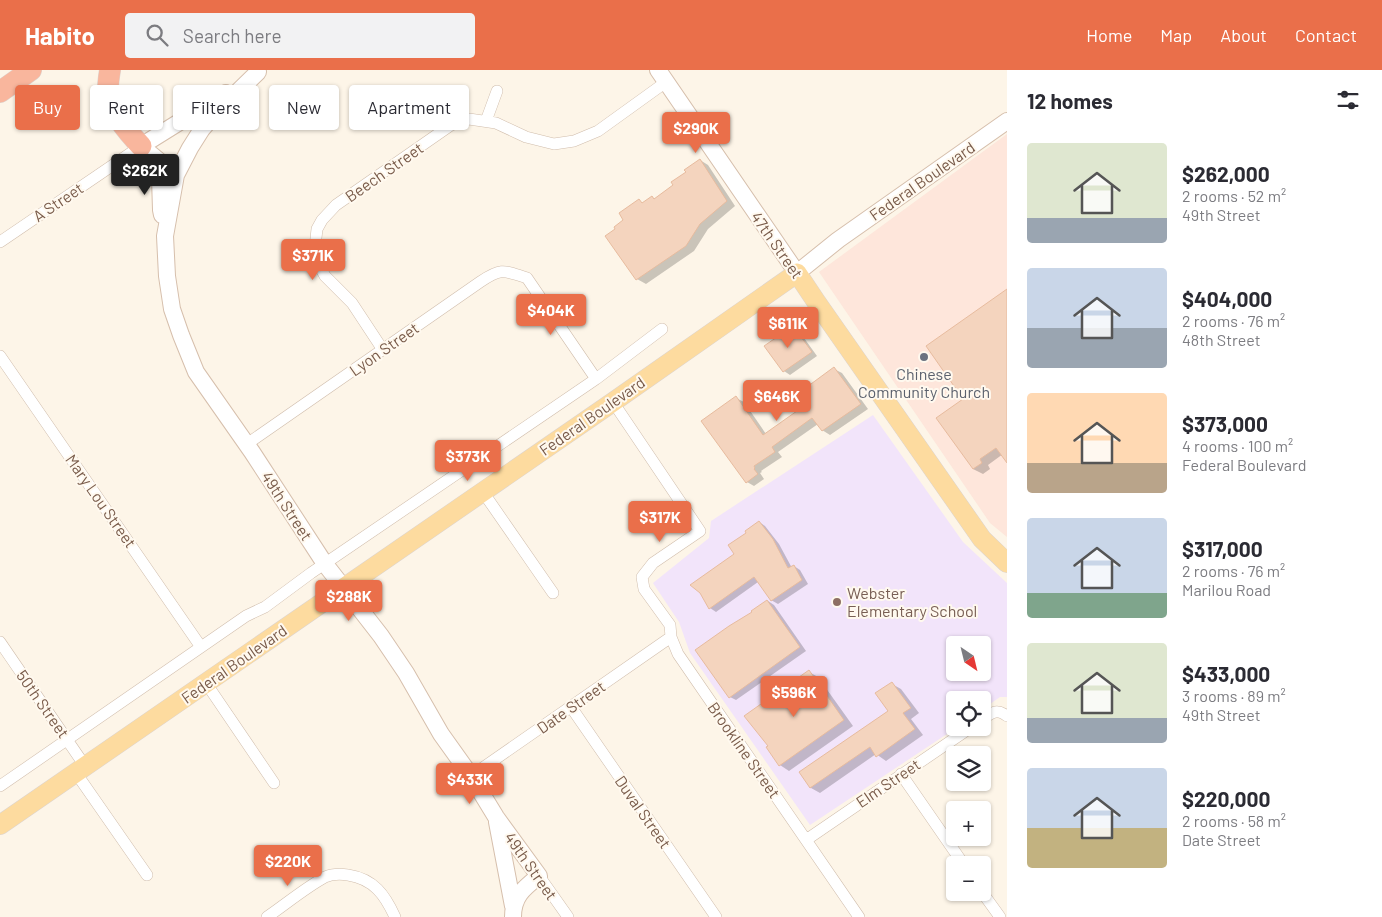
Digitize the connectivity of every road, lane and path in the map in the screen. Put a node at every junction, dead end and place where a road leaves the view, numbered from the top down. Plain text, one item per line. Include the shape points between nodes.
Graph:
1 (31, 70) edge
2 (110, 70) edge
3 (260, 71) edge
4 (662, 76) edge
5 (497, 91) dead end
6 (0, 92) edge
7 (486, 121) junction
8 (1007, 121) edge
9 (147, 150) junction
10 (176, 175) junction
11 (166, 226) junction
12 (0, 242) edge
13 (797, 273) junction
14 (662, 329) dead end
15 (383, 350) junction
16 (0, 356) edge
17 (596, 379) junction
18 (612, 402) junction
19 (247, 444) junction
20 (483, 492) junction
21 (1007, 563) edge
22 (325, 564) junction
23 (344, 588) junction
24 (553, 593) dead end
25 (671, 637) junction
26 (0, 642) edge
27 (201, 647) junction
28 (206, 683) junction
29 (571, 706) junction
30 (991, 713) edge
31 (1004, 714) edge
32 (958, 736) edge
33 (68, 739) junction
34 (81, 770) junction
35 (902, 774) junction
36 (471, 776) junction
37 (274, 783) dead end
38 (0, 786) edge
39 (496, 816) junction
40 (0, 825) edge
41 (806, 840) junction
42 (958, 856) edge
43 (147, 875) dead end
44 (539, 876) junction
45 (988, 901) edge
46 (513, 911) edge
47 (267, 917) edge
48 (395, 917) edge
49 (568, 917) edge
50 (716, 917) edge
51 (859, 917) edge
52 (1000, 917) edge

1 - 6 highway
2 - 9 highway via 110,101 126,130
3 - 9 street, A Street
3 - 10 street, 49th Street via 202,129
4 - 7 street, Beech Street via 598,131 574,141 554,144
4 - 13 street, 47th Street
5 - 7 street
7 - 15 street, Beech Street via 470,119 451,125 336,206 317,229 314,256 326,276 352,303
8 - 13 street, Federal Boulevard via 838,240
9 - 10 street
9 - 11 street via 160,178 160,210
9 - 12 street, A Street
10 - 11 street, 49th Street
11 - 19 street, 49th Street via 166,276 181,335 196,372
13 - 18 main road, Federal Boulevard
13 - 21 main road, 47th Street via 982,539
14 - 17 street
15 - 17 street, Lyon Street via 493,274 509,272 527,278
15 - 19 street, Lyon Street
16 - 27 street, Mary Lou Street
17 - 22 street
18 - 20 main road, Federal Boulevard
18 - 25 street, Brookline Street via 700,531 653,563 642,577 644,589 670,625
19 - 22 street, 49th Street
20 - 23 main road, Federal Boulevard
20 - 24 street
22 - 23 street, 49th Street
22 - 27 street
23 - 28 main road, Federal Boulevard
23 - 36 street, 49th Street via 406,673 441,734
25 - 29 street, Date Street
25 - 41 street, Brookline Street via 678,654
26 - 33 street, 50th Street
27 - 33 street
28 - 34 main road, Federal Boulevard
28 - 37 street
29 - 36 street, Date Street
29 - 50 street, Duval Street
30 - 31 street
32 - 35 street, Elm Street
33 - 34 street, 50th Street
33 - 38 street
34 - 40 main road, Federal Boulevard
34 - 43 street, 50th Street
35 - 41 street, Elm Street
35 - 42 street
36 - 39 street, 49th Street
39 - 44 street, 49th Street
39 - 46 street
41 - 51 street, Brookline Street
44 - 46 street via 518,896
44 - 49 street, 49th Street
45 - 52 street
47 - 48 street via 327,876 345,875 362,879 381,891

